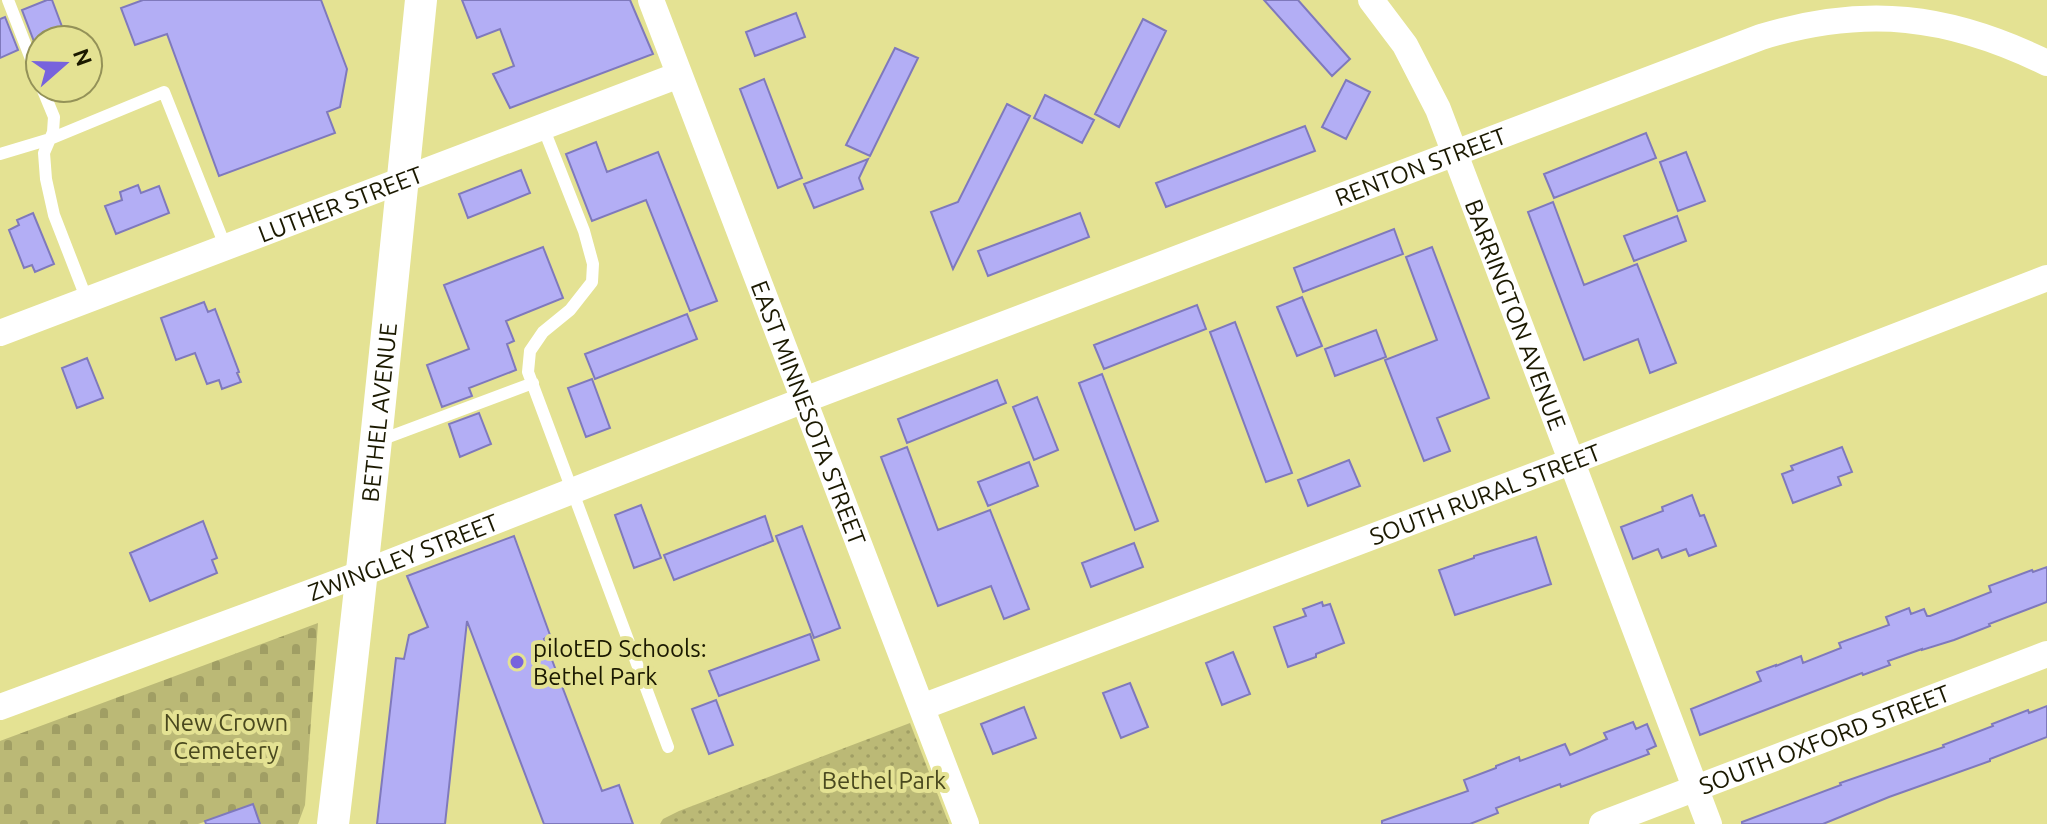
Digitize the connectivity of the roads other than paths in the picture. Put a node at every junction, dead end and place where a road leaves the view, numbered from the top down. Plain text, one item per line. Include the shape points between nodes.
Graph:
1 (8, 0) edge
2 (421, 0) edge
3 (651, 0) edge
4 (1371, 0) edge
5 (24, 41) edge
6 (2047, 63) edge
7 (679, 75) junction
8 (49, 104) edge
9 (543, 127) junction
10 (50, 139) junction
11 (0, 154) edge
12 (1454, 154) junction
13 (403, 181) junction
14 (226, 248) junction
15 (2047, 278) edge
16 (87, 300) junction
17 (0, 333) edge
18 (533, 383) junction
19 (804, 400) junction
20 (375, 442) junction
21 (1570, 462) junction
22 (573, 491) junction
23 (363, 573) junction
24 (2047, 654) edge
25 (0, 707) edge
26 (922, 707) junction
27 (668, 747) dead end
28 (1696, 789) junction
29 (333, 824) edge
30 (966, 824) edge
31 (1602, 824) edge
32 (1709, 824) edge

1 - 5 lane
2 - 13 street, BETHEL AVENUE
3 - 7 street, EAST MINNESOTA STREET
4 - 12 street, BARRINGTON AVENUE via 1430,90
6 - 12 street, RENTON STREET via 1987,36 1936,24 1873,18 1821,22 1761,37
7 - 9 street, LUTHER STREET
7 - 19 street, EAST MINNESOTA STREET
8 - 10 lane via 54,117
9 - 13 street, LUTHER STREET
9 - 18 lane via 593,264 592,282 530,351
10 - 11 lane
10 - 14 lane via 164,92
10 - 16 lane via 44,153 54,215
12 - 19 street, RENTON STREET
12 - 21 street, BARRINGTON AVENUE
13 - 14 street, LUTHER STREET
13 - 20 street, BETHEL AVENUE
14 - 16 street, LUTHER STREET
15 - 21 street, SOUTH RURAL STREET
16 - 17 street, LUTHER STREET
18 - 20 lane
18 - 22 lane
19 - 22 street, ZWINGLEY STREET
19 - 26 street, EAST MINNESOTA STREET
20 - 23 street, BETHEL AVENUE
21 - 26 street, SOUTH RURAL STREET
21 - 28 street, BARRINGTON AVENUE
22 - 23 street, ZWINGLEY STREET
22 - 27 lane
23 - 25 street, ZWINGLEY STREET
23 - 29 street, BETHEL AVENUE
24 - 28 street, SOUTH OXFORD STREET
26 - 30 street, EAST MINNESOTA STREET
28 - 31 street, SOUTH OXFORD STREET
28 - 32 street, BARRINGTON AVENUE

